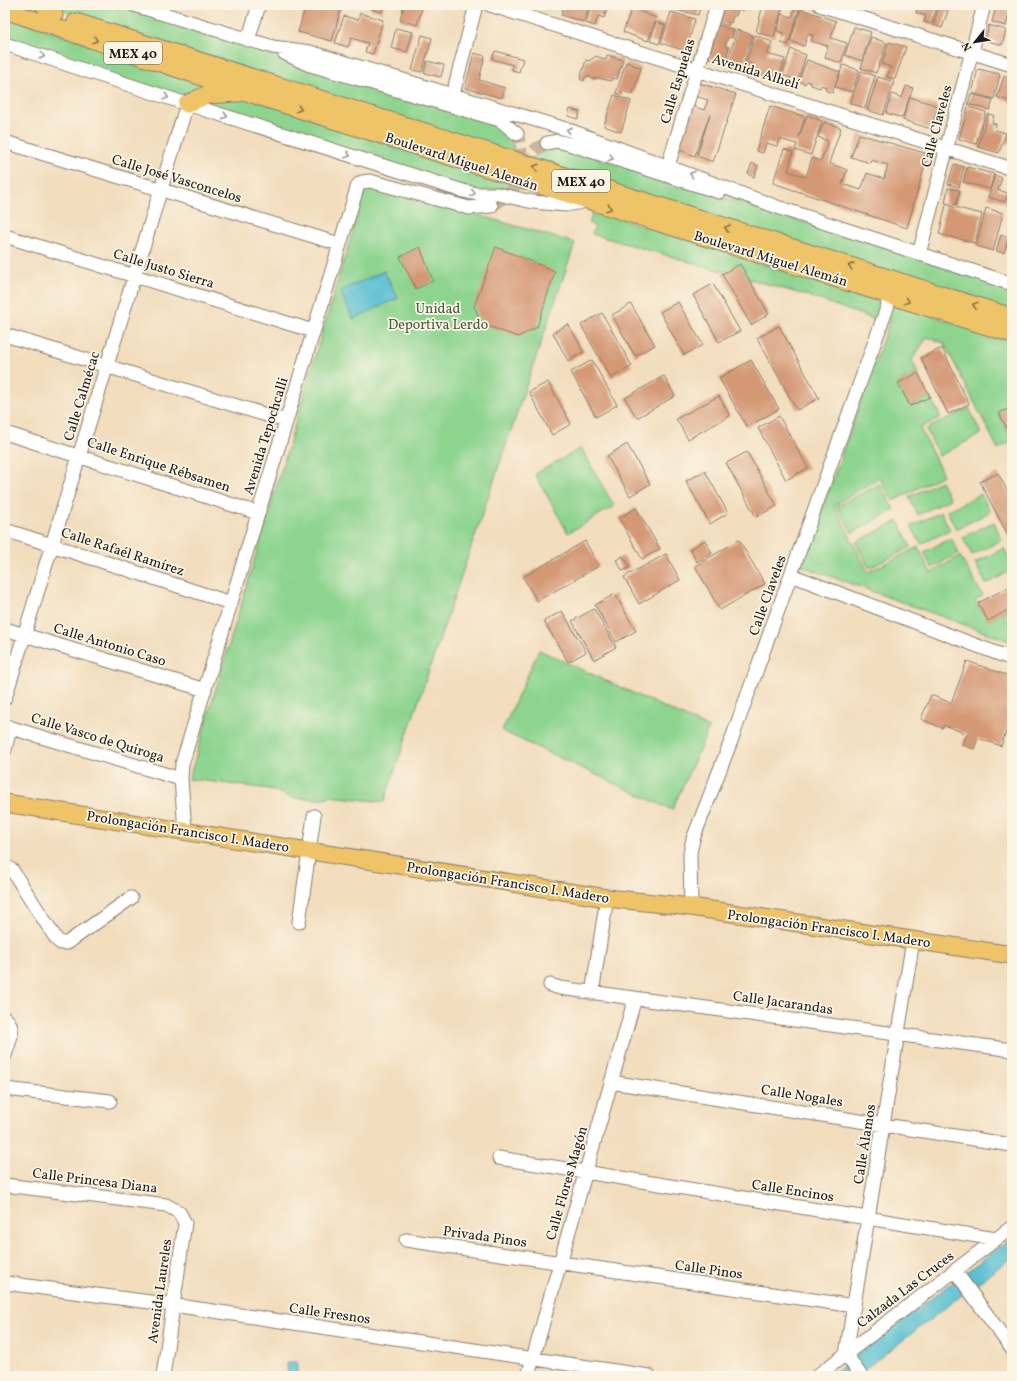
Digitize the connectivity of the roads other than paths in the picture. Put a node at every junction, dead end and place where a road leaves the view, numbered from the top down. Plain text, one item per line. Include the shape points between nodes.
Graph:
1 (28, 5) edge
2 (134, 5) edge
3 (259, 5) edge
4 (476, 5) edge
5 (490, 5) edge
6 (717, 5) edge
7 (820, 5) edge
8 (984, 5) edge
9 (5, 10) edge
10 (49, 10) edge
11 (248, 40) junction
12 (5, 44) edge
13 (273, 47) junction
14 (972, 52) junction
15 (1012, 65) edge
16 (697, 70) junction
17 (454, 94) junction
18 (261, 97) junction
19 (187, 104) junction
20 (516, 134) tunnel mouth
21 (5, 142) edge
22 (546, 143) tunnel mouth
23 (946, 148) junction
24 (668, 166) junction
25 (1012, 169) edge
26 (161, 190) junction
27 (587, 201) junction
28 (491, 206) tunnel mouth
29 (780, 208) junction
30 (5, 236) edge
31 (339, 244) junction
32 (919, 254) junction
33 (135, 276) junction
34 (1012, 284) edge
35 (887, 295) junction
36 (1012, 317) edge
37 (313, 331) junction
38 (1012, 334) edge
39 (5, 335) edge
40 (107, 366) junction
41 (286, 421) junction
42 (5, 433) edge
43 (80, 455) junction
44 (258, 512) junction
45 (5, 530) edge
46 (52, 545) junction
47 (791, 574) junction
48 (231, 602) junction
49 (5, 629) edge
50 (24, 635) junction
51 (1012, 659) edge
52 (205, 690) junction
53 (5, 698) edge
54 (8, 726) edge
55 (5, 750) edge
56 (181, 779) junction
57 (5, 803) edge
58 (314, 816) dead end
59 (185, 830) junction
60 (309, 850) junction
61 (5, 866) edge
62 (131, 898) dead end
63 (606, 898) junction
64 (691, 907) junction
65 (299, 922) dead end
66 (913, 940) junction
67 (1012, 955) edge
68 (550, 985) dead end
69 (592, 993) junction
70 (635, 998) junction
71 (7, 1020) edge
72 (898, 1033) junction
73 (1012, 1050) edge
74 (5, 1055) edge
75 (611, 1082) junction
76 (5, 1090) edge
77 (110, 1101) dead end
78 (883, 1124) junction
79 (1012, 1144) edge
80 (499, 1158) dead end
81 (585, 1172) junction
82 (5, 1185) edge
83 (179, 1212) joint
84 (868, 1218) junction
85 (1012, 1227) edge
86 (996, 1239) junction
87 (406, 1240) dead end
88 (560, 1263) junction
89 (958, 1275) junction
90 (5, 1283) edge
91 (173, 1306) junction
92 (854, 1306) junction
93 (1011, 1346) edge
94 (848, 1356) junction
95 (533, 1359) junction
96 (860, 1375) edge
97 (163, 1376) edge
98 (528, 1376) edge
99 (649, 1376) edge
100 (817, 1376) edge

1 - 10 main road, Boulevard Miguel Alemán
2 - 11 street
3 - 11 street
4 - 17 street
5 - 16 street, Avenida Alhelí
6 - 16 street, Calle Espuelas
7 - 14 street
8 - 14 street, Calle Claveles
9 -> 18 main road, Boulevard Miguel Alemán / MEX 40
36 -> 10 main road, Boulevard Miguel Alemán / MEX 40
11 - 13 street
12 -> 19 street
13 - 17 street via 310,52
13 - 20 street via 307,64 500,120
14 - 15 street
14 - 23 street, Calle Claveles
16 - 23 street, Avenida Alhelí
16 - 24 street, Calle Espuelas
24 -> 17 street via 569,130
18 - 19 main road via 224,93 206,95
18 -> 27 main road, Boulevard Miguel Alemán / MEX 40
19 - 26 street, Calle Calmécac
19 -> 27 street via 463,191 566,205
21 - 26 street, Calle José Vasconcelos
22 -> 29 street via 557,141 569,144 692,185
23 - 25 street, Avenida Alhelí
23 - 32 street, Calle Claveles
29 -> 24 street
26 - 31 street, Calle José Vasconcelos
26 - 33 street, Calle Calmécac
27 -> 35 main road, Boulevard Miguel Alemán / MEX 40
28 - 31 street, Avenida Tepochcalli via 469,208 370,181 362,182 358,185
29 - 32 street
30 - 33 street, Calle Justo Sierra
31 - 37 street, Avenida Tepochcalli
32 - 34 street
33 - 37 street, Calle Justo Sierra
33 - 40 street, Calle Calmécac
35 -> 38 main road, Boulevard Miguel Alemán / MEX 40
35 - 47 street, Calle Claveles via 888,305
37 - 41 street, Avenida Tepochcalli
39 - 40 street
40 - 41 street
40 - 43 street, Calle Calmécac
41 - 44 street, Avenida Tepochcalli
42 - 43 street, Calle Enrique Rébsamen
43 - 44 street, Calle Enrique Rébsamen
43 - 46 street, Calle Calmécac
44 - 48 street, Avenida Tepochcalli
45 - 46 street, Calle Rafaél Ramírez
46 - 48 street, Calle Rafaél Ramírez
46 - 50 street, Calle Calmécac
47 - 51 street
47 - 64 street, Calle Claveles via 690,853
48 - 52 street, Avenida Tepochcalli
49 - 50 street, Calle Antonio Caso
50 - 52 street, Calle Antonio Caso
50 - 53 street, Calle Calmécac
52 - 56 street, Avenida Tepochcalli via 182,764
54 - 55 street
54 - 56 street, Calle Vasco de Quiroga
56 - 59 street, Avenida Tepochcalli
57 - 59 main road, Prolongación Francisco I. Madero
58 - 60 street
59 - 60 main road, Prolongación Francisco I. Madero
60 - 63 main road, Prolongación Francisco I. Madero
60 - 65 street
61 - 62 street via 12,870 61,943 67,943
63 - 64 main road, Prolongación Francisco I. Madero
63 - 69 street
64 - 66 main road, Prolongación Francisco I. Madero
66 - 67 main road, Prolongación Francisco I. Madero
66 - 72 street, Calle Álamos
68 - 69 street, Calle Jacarandas
69 - 70 street, Calle Jacarandas
70 - 72 street, Calle Jacarandas
70 - 75 street, Calle Flores Magón
71 - 74 street via 12,1030
72 - 73 street, Calle Jacarandas
72 - 78 street, Calle Álamos
75 - 78 street, Calle Nogales
75 - 81 street, Calle Flores Magón
76 - 77 street
78 - 79 street, Calle Nogales
78 - 84 street, Calle Álamos
80 - 81 street, Calle Encinos
81 - 84 street, Calle Encinos
81 - 88 street, Calle Flores Magón
82 - 83 street, Calle Princesa Diana via 166,1205
83 - 91 street, Avenida Laureles via 184,1223
84 - 86 street, Calle Encinos
84 - 92 street, Calle Álamos
85 - 86 street, Calzada Las Cruces
86 - 89 street, Calzada Las Cruces
87 - 88 street, Privada Pinos
88 - 92 street, Calle Pinos
88 - 95 street, Calle Flores Magón
89 - 93 street
89 - 94 street, Calzada Las Cruces
90 - 91 street, Calle Fresnos
91 - 95 street, Calle Fresnos
91 - 97 street, Avenida Laureles
92 - 94 street, Calle Álamos
94 - 96 street
94 - 100 street, Calzada Las Cruces
95 - 98 street, Calle Flores Magón
95 - 99 street, Calle Fresnos

